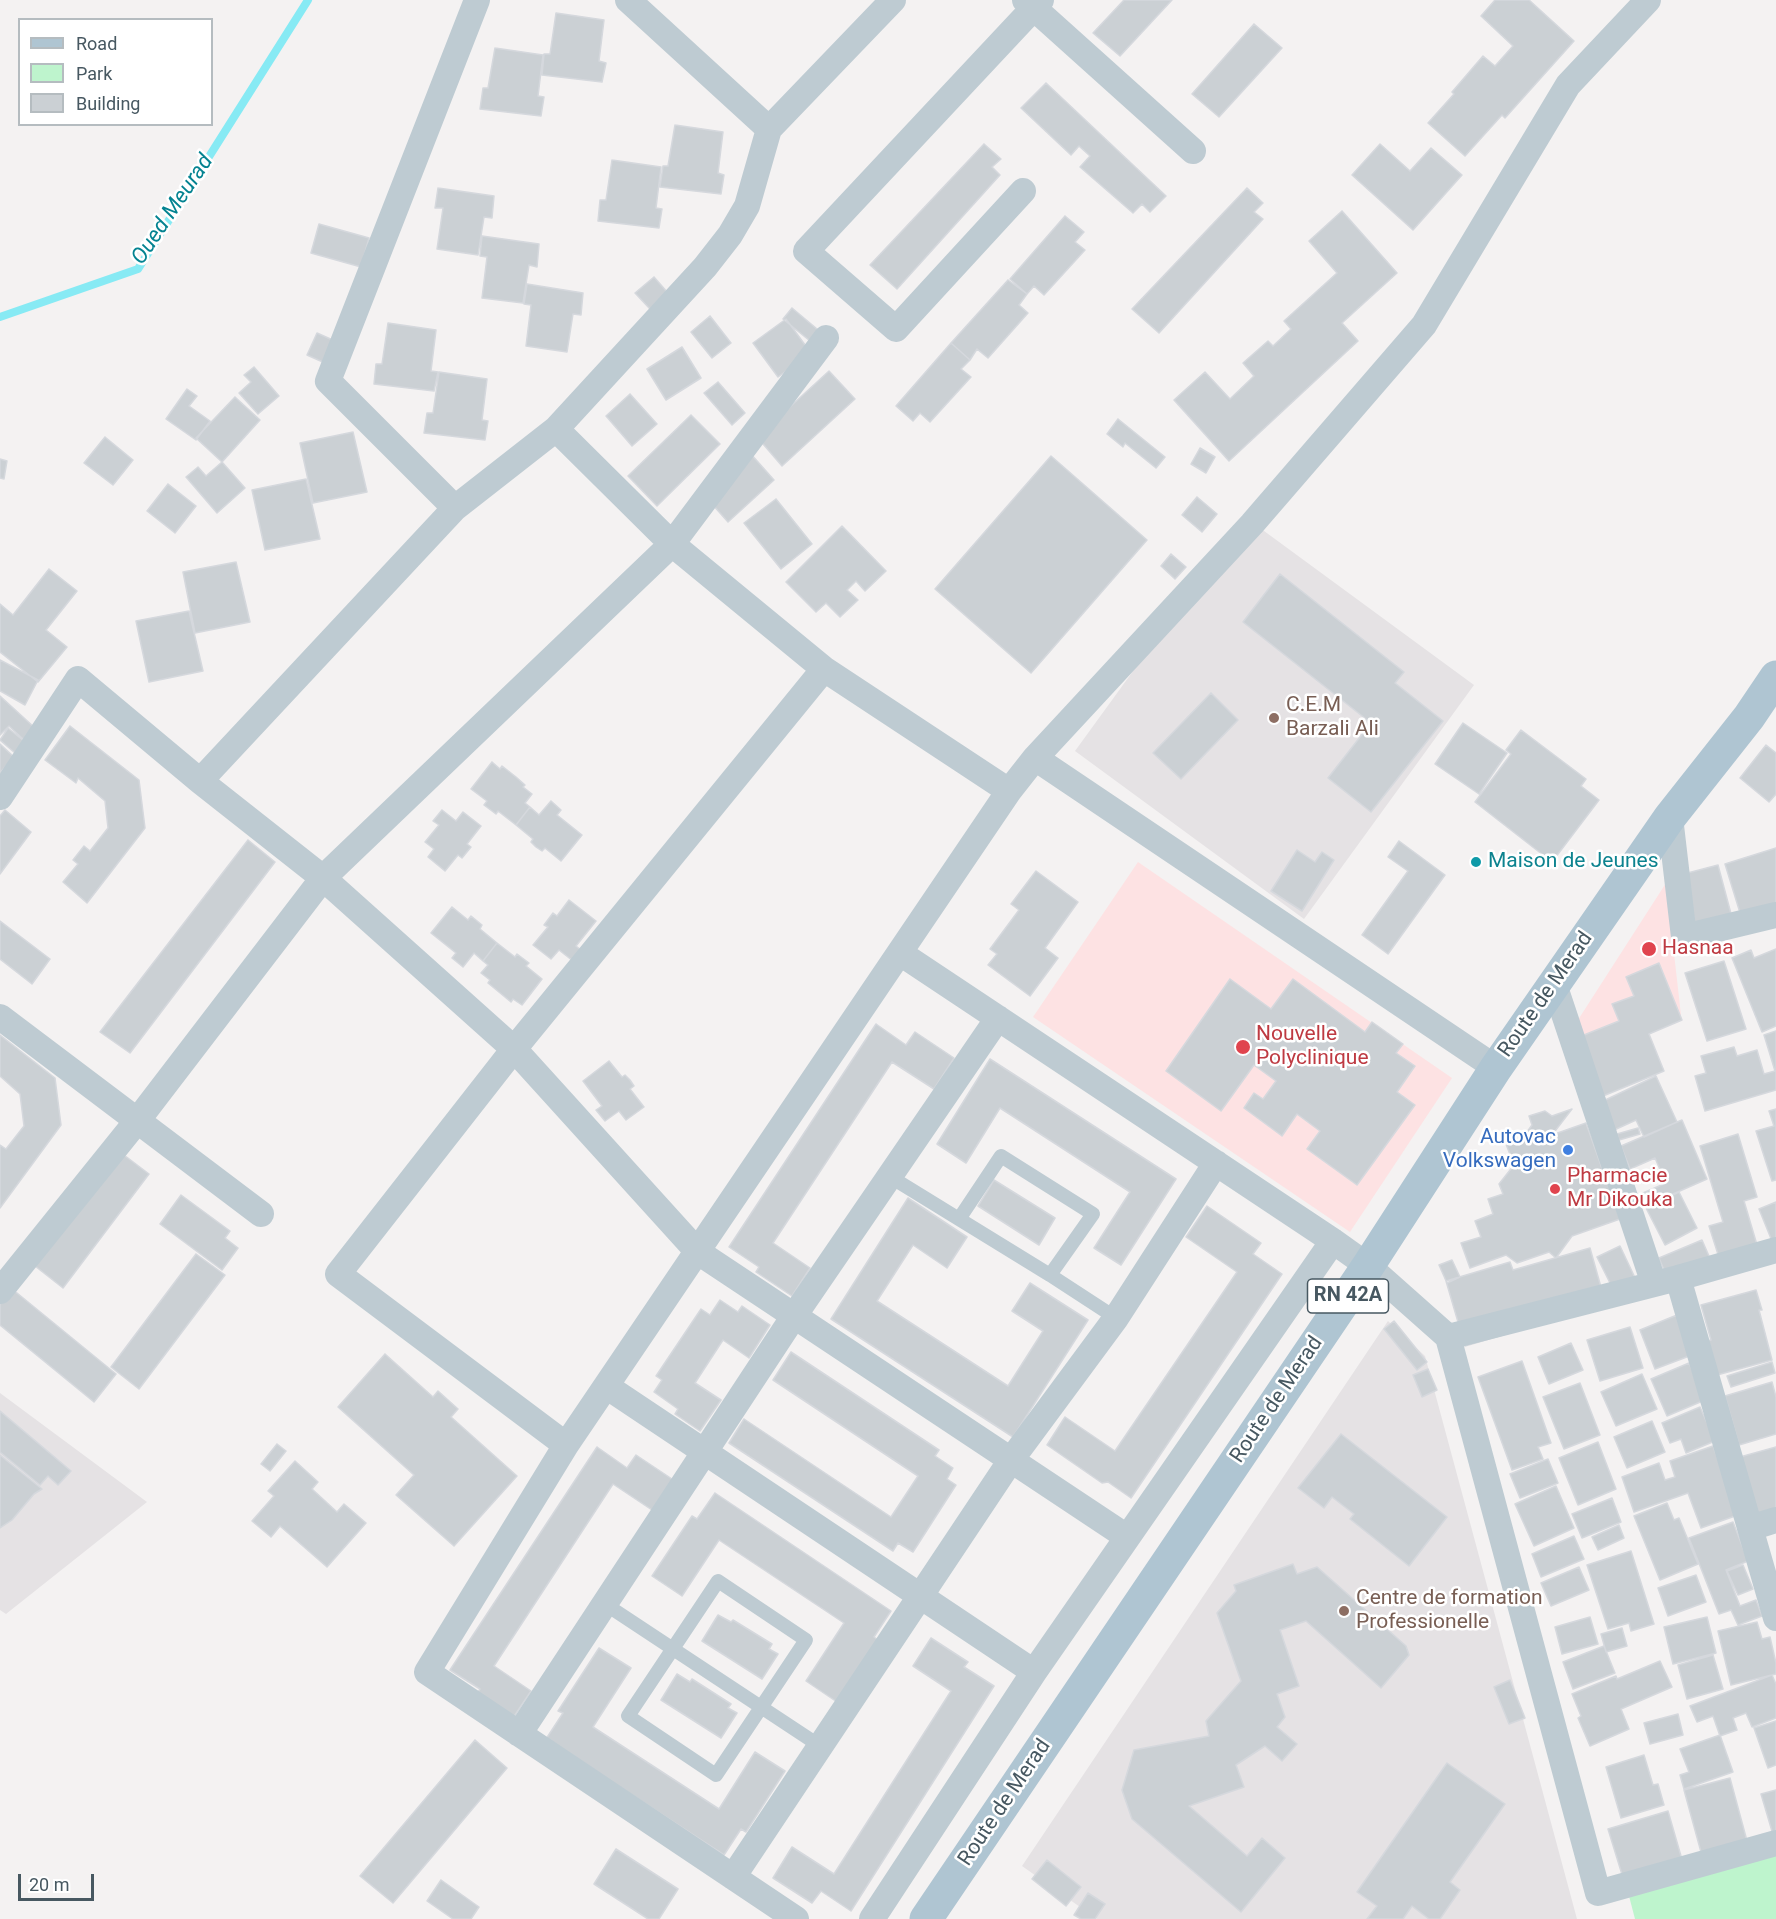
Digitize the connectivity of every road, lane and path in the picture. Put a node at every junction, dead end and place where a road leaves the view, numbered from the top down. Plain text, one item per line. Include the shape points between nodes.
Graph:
1 (477, 0) edge
2 (628, 0) edge
3 (893, 0) edge
4 (1648, 0) edge
5 (1033, 3) edge
6 (769, 129) junction
7 (1193, 152) dead end
8 (1023, 192) dead end
9 (826, 338) dead end
10 (556, 429) junction
11 (455, 508) junction
12 (672, 544) junction
13 (824, 669) junction
14 (1776, 677) edge
15 (1762, 710) edge
16 (1035, 758) junction
17 (200, 781) junction
18 (1009, 791) junction
19 (0, 797) edge
20 (1670, 817) junction
21 (323, 878) junction
22 (1776, 915) edge
23 (900, 952) junction
24 (1554, 984) junction
25 (0, 1017) edge
26 (998, 1018) junction
27 (514, 1049) junction
28 (1496, 1068) junction
29 (137, 1121) junction
30 (1216, 1163) junction
31 (889, 1176) junction
32 (261, 1214) dead end
33 (959, 1219) junction
34 (1333, 1240) junction
35 (1776, 1250) edge
36 (698, 1252) junction
37 (1368, 1266) junction
38 (1050, 1275) junction
39 (1666, 1281) junction
40 (0, 1291) edge
41 (794, 1316) junction
42 (1116, 1318) junction
43 (1448, 1337) junction
44 (606, 1386) junction
45 (566, 1445) junction
46 (705, 1452) junction
47 (1011, 1460) junction
48 (1776, 1520) edge
49 (1750, 1528) junction
50 (1127, 1537) junction
51 (920, 1596) junction
52 (605, 1604) junction
53 (1776, 1618) edge
54 (673, 1649) junction
55 (1034, 1672) junction
56 (761, 1707) junction
57 (519, 1734) junction
58 (820, 1746) junction
59 (1776, 1843) edge
60 (733, 1877) junction
61 (796, 1919) edge
62 (872, 1919) edge
63 (926, 1919) edge

1 - 11 street via 328,381
2 - 6 street
3 - 6 street
4 - 16 street via 1568,85 1424,325 1252,524
5 - 7 street
5 - 8 street via 806,251 896,329
6 - 10 street via 747,206 730,235
9 - 12 street
10 - 11 street
10 - 12 street
11 - 17 street
12 - 13 street
12 - 21 street
13 - 18 street
13 - 27 street
14 - 15 main road, Route de Merad / RN 42A
15 - 20 main road, Route de Merad / RN 42A
16 - 18 street
16 - 28 street
17 - 19 street via 78,679
17 - 21 street
18 - 23 street
20 - 22 street via 1684,937
20 - 24 main road, Route de Merad / RN 42A
21 - 27 street
21 - 29 street
23 - 26 street
23 - 36 street
24 - 28 main road, Route de Merad / RN 42A
24 - 39 street
25 - 29 street
26 - 30 street
26 - 31 street
27 - 36 street
27 - 45 street via 338,1274
28 - 37 main road, Route de Merad / RN 42A
29 - 32 street
29 - 40 street
30 - 34 street
30 - 42 street
31 - 33 lane
31 - 41 street
33 - 38 lane
33 - 38 lane via 1001,1156 1093,1214
34 - 37 street
34 - 50 street
35 - 39 street
36 - 41 street
36 - 44 street
37 - 43 street
37 - 63 main road, Route de Merad / RN 42A
38 - 42 lane
39 - 43 street
39 - 49 street
41 - 46 street
41 - 47 street
42 - 47 street
43 - 59 street via 1598,1893
44 - 45 street
44 - 46 street
45 - 57 street via 427,1672
46 - 51 street
46 - 52 street
47 - 50 street
47 - 51 street
48 - 49 street
49 - 53 street
50 - 55 street
51 - 55 street
51 - 58 street
52 - 54 lane
52 - 57 street
54 - 56 lane
54 - 56 lane via 718,1581 806,1640
54 - 56 lane via 628,1716 716,1775
55 - 62 street
56 - 58 lane
57 - 60 street
58 - 60 street
60 - 61 street

